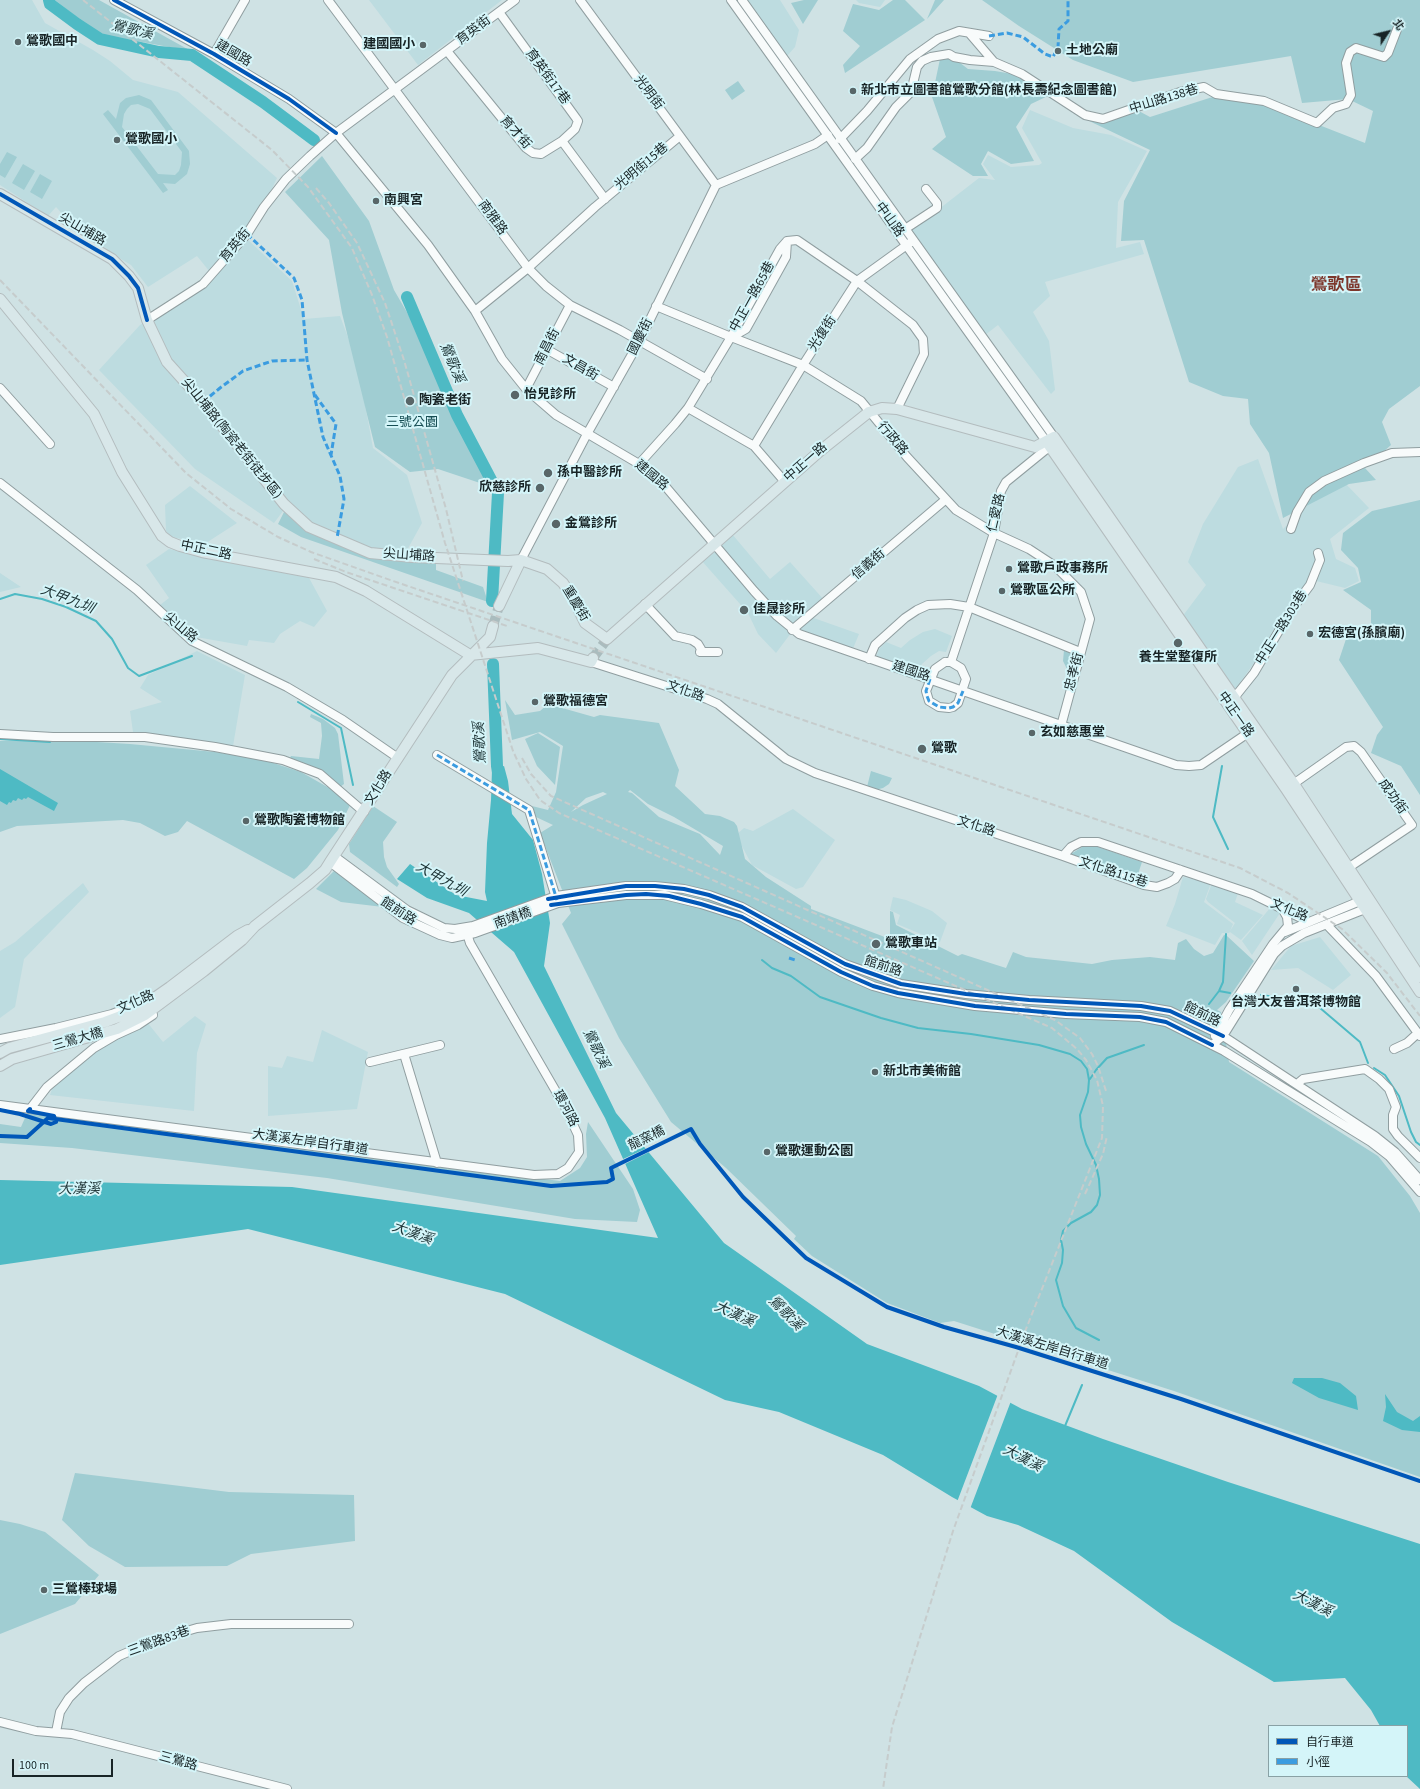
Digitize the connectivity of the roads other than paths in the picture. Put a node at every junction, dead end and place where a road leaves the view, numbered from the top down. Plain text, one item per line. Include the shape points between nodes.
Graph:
1 (114, 0) edge
2 (245, 0) edge
3 (328, 0) edge
4 (515, 0) edge
5 (580, 0) edge
6 (732, 0) edge
7 (743, 6) edge
8 (499, 12) junction
9 (1398, 27) dead end
10 (970, 34) junction
11 (989, 36) dead end
12 (447, 51) junction
13 (214, 54) junction
14 (994, 62) junction
15 (395, 90) junction
16 (336, 133) junction
17 (828, 135) junction
18 (680, 136) junction
19 (840, 139) junction
20 (562, 142) junction
21 (855, 159) junction
22 (716, 185) junction
23 (926, 189) dead end
24 (0, 194) edge
25 (605, 199) junction
26 (905, 229) junction
27 (910, 243) junction
28 (528, 268) junction
29 (857, 281) junction
30 (0, 300) edge
31 (570, 305) junction
32 (656, 306) junction
33 (475, 311) junction
34 (146, 320) junction
35 (731, 337) junction
36 (639, 342) junction
37 (546, 349) junction
38 (803, 365) junction
39 (706, 379) junction
40 (0, 388) edge
41 (614, 388) junction
42 (526, 389) junction
43 (688, 408) junction
44 (897, 408) junction
45 (869, 412) junction
46 (587, 434) junction
47 (1050, 442) junction
48 (50, 444) dead end
49 (754, 446) junction
50 (1420, 452) edge
51 (639, 464) junction
52 (785, 482) junction
53 (0, 483) edge
54 (945, 500) junction
55 (1291, 529) dead end
56 (994, 533) junction
57 (337, 538) joint
58 (714, 543) junction
59 (1318, 553) dead end
60 (521, 560) junction
61 (645, 604) junction
62 (500, 606) tunnel mouth
63 (969, 607) junction
64 (1090, 619) joint
65 (493, 626) tunnel mouth
66 (792, 630) junction
67 (607, 639) joint
68 (718, 652) dead end
69 (1080, 652) junction
70 (470, 655) junction
71 (869, 659) junction
72 (592, 660) joint
73 (951, 662) junction
74 (930, 679) junction
75 (963, 691) junction
76 (1234, 698) junction
77 (1061, 726) junction
78 (1252, 731) junction
79 (0, 734) edge
80 (437, 755) dead end
81 (398, 758) junction
82 (1290, 786) junction
83 (364, 812) junction
84 (1063, 856) junction
85 (332, 859) junction
86 (1348, 868) junction
87 (1181, 870) junction
88 (553, 901) junction
89 (1365, 904) junction
90 (1282, 909) junction
91 (1309, 922) junction
92 (1327, 925) junction
93 (470, 930) junction
94 (1285, 932) junction
95 (1420, 977) edge
96 (172, 991) junction
97 (1420, 992) edge
98 (1219, 1034) junction
99 (1419, 1035) edge
100 (0, 1039) edge
101 (440, 1045) dead end
102 (1212, 1045) junction
103 (1394, 1049) dead end
104 (0, 1053) edge
105 (404, 1054) junction
106 (370, 1062) dead end
107 (0, 1066) edge
108 (1298, 1084) junction
109 (0, 1105) edge
110 (30, 1109) junction
111 (1420, 1158) edge
112 (437, 1163) junction
113 (1420, 1180) edge
114 (1420, 1192) edge
115 (349, 1624) dead end
116 (0, 1722) edge
117 (56, 1732) junction
118 (286, 1789) edge

1 - 13 street, 建國路
2 - 13 street
3 - 15 street, 南雅路
4 - 8 street, 育英街
5 - 18 street, 光明街
6 - 7 street, 中山路
7 - 17 street, 中山路
7 - 19 street, 中山路
8 - 12 street, 育英街
8 - 20 street, 育英街17巷 via 578,121 575,129
9 - 14 street, 中山路138巷 via 1384,57 1356,48 1350,52 1346,63 1350,95 1346,104 1333,108 1317,123 1264,101 1216,94 1204,87 1180,92 1103,119 1085,115 1022,74
10 - 11 street
10 - 14 street, 中山路138巷
10 - 19 street via 959,31 938,39 910,59
12 - 15 street, 育英街
12 - 20 street, 育才街 via 526,148 540,154
13 - 16 street, 建國路 via 289,98
14 - 21 street via 970,60 949,54 922,61 917,67 911,92 896,107 867,148
15 - 16 street, 育英街
15 - 28 street, 南雅路
16 - 33 street, 建國路 via 428,245
16 - 34 street, 育英街 via 286,179 247,234 203,284
17 - 19 street
17 - 22 street via 815,144
17 - 27 street, 中山路
18 - 22 street, 光明街
18 - 25 street, 光明街15巷
19 - 21 street, 中山路
20 - 25 street
21 - 26 street, 中山路
22 - 32 street, 國慶街
23 - 26 street via 937,203 936,208
24 - 34 main road, 尖山埔路 via 112,259 138,288
25 - 28 street, 光明街15巷
26 - 27 street, 中山路
27 - 29 street, 光復街
27 - 47 street, 中山路
28 - 31 street, 南雅路
28 - 33 street, 光明街15巷
29 - 35 street, 中正一路65巷 via 797,240 787,241 780,249
29 - 38 street, 光復街
29 - 44 street, 中正一路65巷 via 913,325 923,339 924,354
30 - 70 main road, 中正二路 via 94,414 122,472 162,536 170,542 202,552 336,577 366,591
31 - 36 street, 南雅路
31 - 37 street, 南昌街
32 - 35 street, 行政路
32 - 36 street, 國慶街
33 - 42 street, 建國路 via 502,360
34 - 57 main road, 尖山埔路(陶瓷老街徒步區) via 167,362 203,402 284,504 310,527
35 - 38 street, 行政路
35 - 39 street, 中正一路65巷
36 - 39 street, 南雅路
36 - 41 street, 國慶街
37 - 41 street, 文昌街
37 - 42 street, 南昌街
38 - 45 street, 行政路 via 861,401
38 - 49 street, 光復街
39 - 43 street, 中正一路65巷
40 - 48 street
41 - 46 street, 國慶街
42 - 46 street, 建國路 via 556,415
43 - 49 street
43 - 51 street, 中正一路65巷
44 - 45 main road, 中正一路 via 882,408
44 - 47 main road, 中正一路 via 1035,448
45 - 52 main road, 中正一路
45 - 54 street, 行政路
46 - 51 street, 建國路
46 - 60 street, 國慶街
47 - 56 street, 仁愛路 via 1006,482 1001,491
47 - 76 main road, 中正一路
47 - 78 main road, 中正一路
49 - 52 street
50 - 55 street via 1392,453 1324,481 1309,492 1297,512
51 - 58 street, 建國路 via 660,480
52 - 58 main road, 中正一路
53 - 81 street, 尖山路 via 137,590 192,641 287,687 343,720
54 - 56 street, 行政路 via 970,520
54 - 66 street, 信義街
56 - 63 street, 仁愛路
56 - 64 street, 行政路 via 1029,549 1055,566 1081,592
57 - 60 main road, 尖山埔路 via 370,553 412,557
58 - 61 main road, 中正一路
58 - 66 street, 建國路 via 754,592
59 - 76 street, 中正一路303巷 via 1320,560 1310,585 1290,612 1254,673
60 - 62 main road, 國慶街
60 - 67 main road, 重慶街 via 547,569 563,583 585,623
61 - 67 main road, 中正一路
61 - 68 street via 675,636 692,640 698,644 700,652
63 - 69 street
63 - 71 street via 950,604 928,605 917,610 875,645
63 - 73 street, 仁愛路
64 - 69 street, 忠孝街
65 - 70 main road via 490,637
66 - 71 street, 建國路
69 - 77 street, 忠孝街
70 - 72 main road, 文化路 via 538,648
70 - 81 main road, 文化路 via 452,675
71 - 74 street, 建國路
72 - 84 street, 文化路 via 718,704 786,759 799,766
73 - 74 street via 939,665
73 - 75 street via 962,668 965,673
74 - 75 street, 建國路
74 - 75 street via 927,696 929,701 939,707 954,707
75 - 77 street, 建國路
76 - 78 main road, 中正一路
77 - 78 street, 建國路 via 1176,765 1189,766 1201,765
78 - 82 main road, 中正一路
79 - 83 street via 145,737 283,760 320,774
80 - 88 street via 529,810
81 - 83 main road, 文化路
82 - 86 main road, 中正一路
82 - 86 street, 成功街 via 1346,747 1354,746 1412,825
82 - 89 main road, 中正一路
83 - 85 main road, 文化路
84 - 87 street, 文化路 via 1071,847 1081,842 1098,842
84 - 87 street, 文化路115巷 via 1144,885 1157,887 1175,879
85 - 93 street, 館前路 via 370,894 409,921 452,938
85 - 96 main road, 文化路 via 325,870 310,883 255,926 236,936
86 - 89 main road, 中正一路
87 - 90 street, 文化路 via 1252,894
88 - 93 street, 南靖橋
88 - 98 street, 館前路 via 626,886 684,889 742,907 845,964 901,984 1005,998 1141,1006 1170,1011
88 - 102 street, 館前路 via 646,894 669,896 742,917 841,972 898,993 975,1006 1066,1014 1140,1016 1166,1022
89 - 91 street, 文化路
89 - 92 street
89 - 95 main road, 中正一路
89 - 97 main road, 中正一路
90 - 91 street, 文化路
90 - 94 street via 1289,922
91 - 94 street
92 - 98 street via 1292,940 1278,950
92 - 99 street via 1376,976
93 - 112 street, 環河路 via 470,943 565,1107 578,1135 579,1152 568,1168 558,1174 534,1176
94 - 98 street via 1273,944
96 - 100 street, 文化路 via 112,1014
96 - 104 main road, 三鶯大橋 via 121,1017 9,1048
96 - 107 main road, 三鶯大橋 via 145,1015 117,1029 12,1059
96 - 110 street via 161,1009 85,1055 47,1087
98 - 102 street
98 - 108 street, 館前路
99 - 103 street
101 - 105 street
102 - 114 street, 館前路 via 1371,1142 1389,1156
105 - 106 street
105 - 112 street
108 - 111 street via 1303,1079 1365,1069 1389,1090 1396,1107 1392,1115 1393,1129
108 - 113 street, 館前路 via 1375,1136 1395,1152
109 - 110 street, 環河路
110 - 112 street, 環河路
115 - 117 street, 三鶯路83巷 via 231,1624 197,1628 156,1640 119,1656 84,1683 60,1712
116 - 117 street, 三鶯路 via 36,1731
117 - 118 street, 三鶯路

